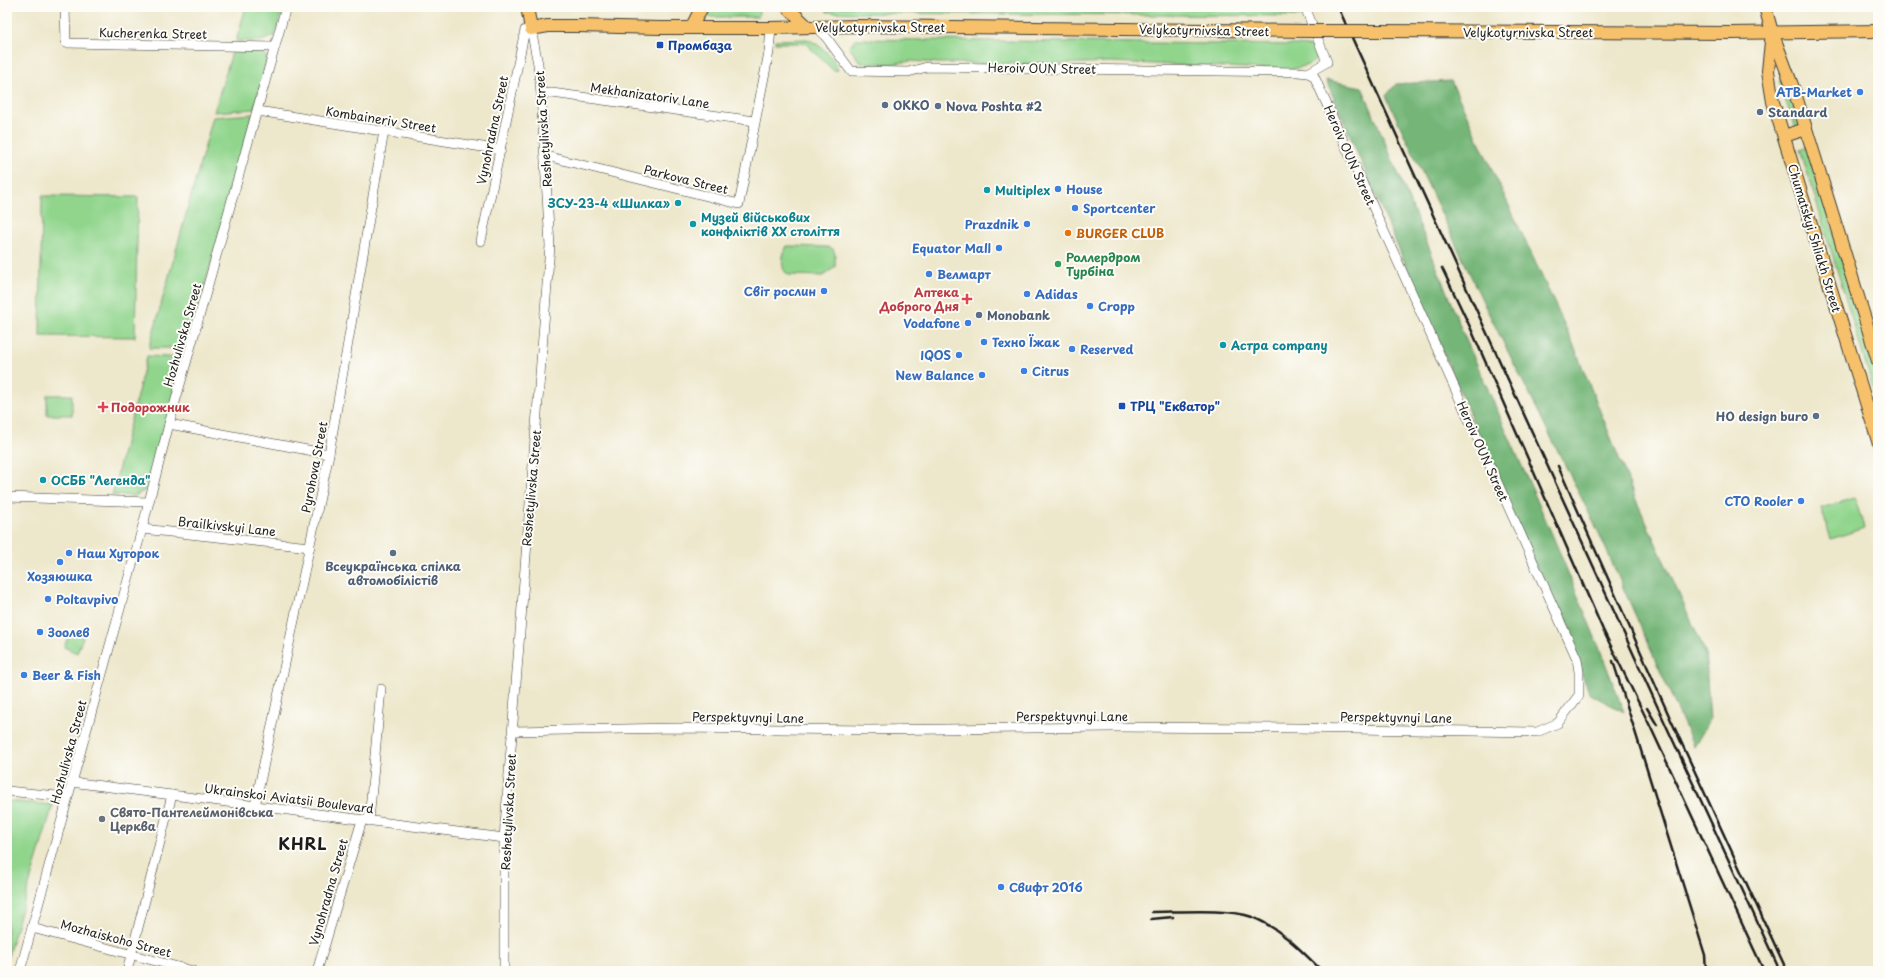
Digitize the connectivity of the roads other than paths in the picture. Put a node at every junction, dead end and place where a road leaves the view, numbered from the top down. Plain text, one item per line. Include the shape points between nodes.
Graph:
1 (65, 7) edge
2 (286, 7) edge
3 (527, 7) edge
4 (702, 7) edge
5 (787, 7) edge
6 (1305, 7) edge
7 (1765, 7) edge
8 (812, 27) junction
9 (691, 28) junction
10 (771, 28) junction
11 (531, 29) junction
12 (1878, 31) edge
13 (1772, 32) junction
14 (275, 47) junction
15 (1308, 73) junction
16 (541, 94) junction
17 (258, 111) junction
18 (755, 121) junction
19 (1806, 129) junction
20 (384, 131) junction
21 (1784, 136) junction
22 (501, 150) junction
23 (546, 156) junction
24 (481, 241) dead end
25 (1878, 361) edge
26 (169, 424) junction
27 (1878, 441) edge
28 (329, 454) junction
29 (7, 497) edge
30 (148, 502) junction
31 (142, 529) junction
32 (310, 548) junction
33 (1577, 659) joint
34 (381, 689) dead end
35 (513, 732) junction
36 (71, 782) junction
37 (7, 791) edge
38 (172, 795) junction
39 (67, 797) junction
40 (255, 806) junction
41 (365, 820) junction
42 (504, 838) junction
43 (32, 928) junction
44 (132, 954) junction
45 (20, 971) edge
46 (127, 971) edge
47 (193, 971) edge
48 (317, 971) edge
49 (504, 971) edge

1 - 14 street, Kucherenka Street via 66,43
2 - 14 street, Hozhulivska Street
3 - 11 main road, Reshetylivska Street
4 - 9 main road
5 - 8 main road
6 - 15 street via 1326,62
7 - 13 main road, Chumatskyi Shliakh Street
8 - 10 main road, Velykotyrnivska Street
8 - 13 main road, Velykotyrnivska Street, bridge
8 - 15 street, Heroiv OUN Street via 826,37 851,71 908,72 927,67
9 - 10 main road, Velykotyrnivska Street
9 - 11 main road, Velykotyrnivska Street via 548,26
10 - 18 street, Parkova Street via 769,52
11 - 16 street, Reshetylivska Street
11 - 22 street, Vynohradna Street via 525,30
12 - 13 main road, Velykotyrnivska Street
13 - 19 main road, Chumatskyi Shliakh Street
13 - 21 main road, Chumatskyi Shliakh Street via 1768,71 1773,102
14 - 17 street, Hozhulivska Street
15 - 33 street, Heroiv OUN Street via 1314,76
16 - 18 street, Mekhanizatoriv Lane via 552,93
16 - 23 street, Reshetylivska Street
17 - 20 street, Kombaineriv Street
17 - 26 street, Hozhulivska Street
18 - 23 street, Parkova Street via 739,204
19 - 21 main road
19 - 25 main road, Chumatskyi Shliakh Street
20 - 22 street, Kombaineriv Street
20 - 28 street, Pyrohova Street
21 - 27 main road, Chumatskyi Shliakh Street
22 - 24 street, Vynohradna Street
23 - 35 street, Reshetylivska Street via 550,246 548,291
26 - 28 street
26 - 30 street, Hozhulivska Street
28 - 32 street, Pyrohova Street
29 - 30 street
30 - 31 street, Hozhulivska Street
31 - 32 street, Brailkivskyi Lane
31 - 36 street, Hozhulivska Street
32 - 40 street, Pyrohova Street
33 - 35 street, Perspektyvnyi Lane via 1579,695 1558,723 1537,732 1136,727 874,730 677,728
34 - 41 street, Vynohradna Street
35 - 42 street, Reshetylivska Street
36 - 38 street, Ukrainskoi Aviatsii Boulevard
36 - 39 street, Hozhulivska Street
37 - 39 street
38 - 40 street, Ukrainskoi Aviatsii Boulevard
38 - 44 street
39 - 43 street, Hozhulivska Street
40 - 41 street, Ukrainskoi Aviatsii Boulevard
41 - 42 street, Ukrainskoi Aviatsii Boulevard
41 - 48 street, Vynohradna Street
42 - 49 street, Reshetylivska Street
43 - 44 street, Mozhaiskoho Street
43 - 45 street, Hozhulivska Street
44 - 46 street
44 - 47 street, Mozhaiskoho Street

